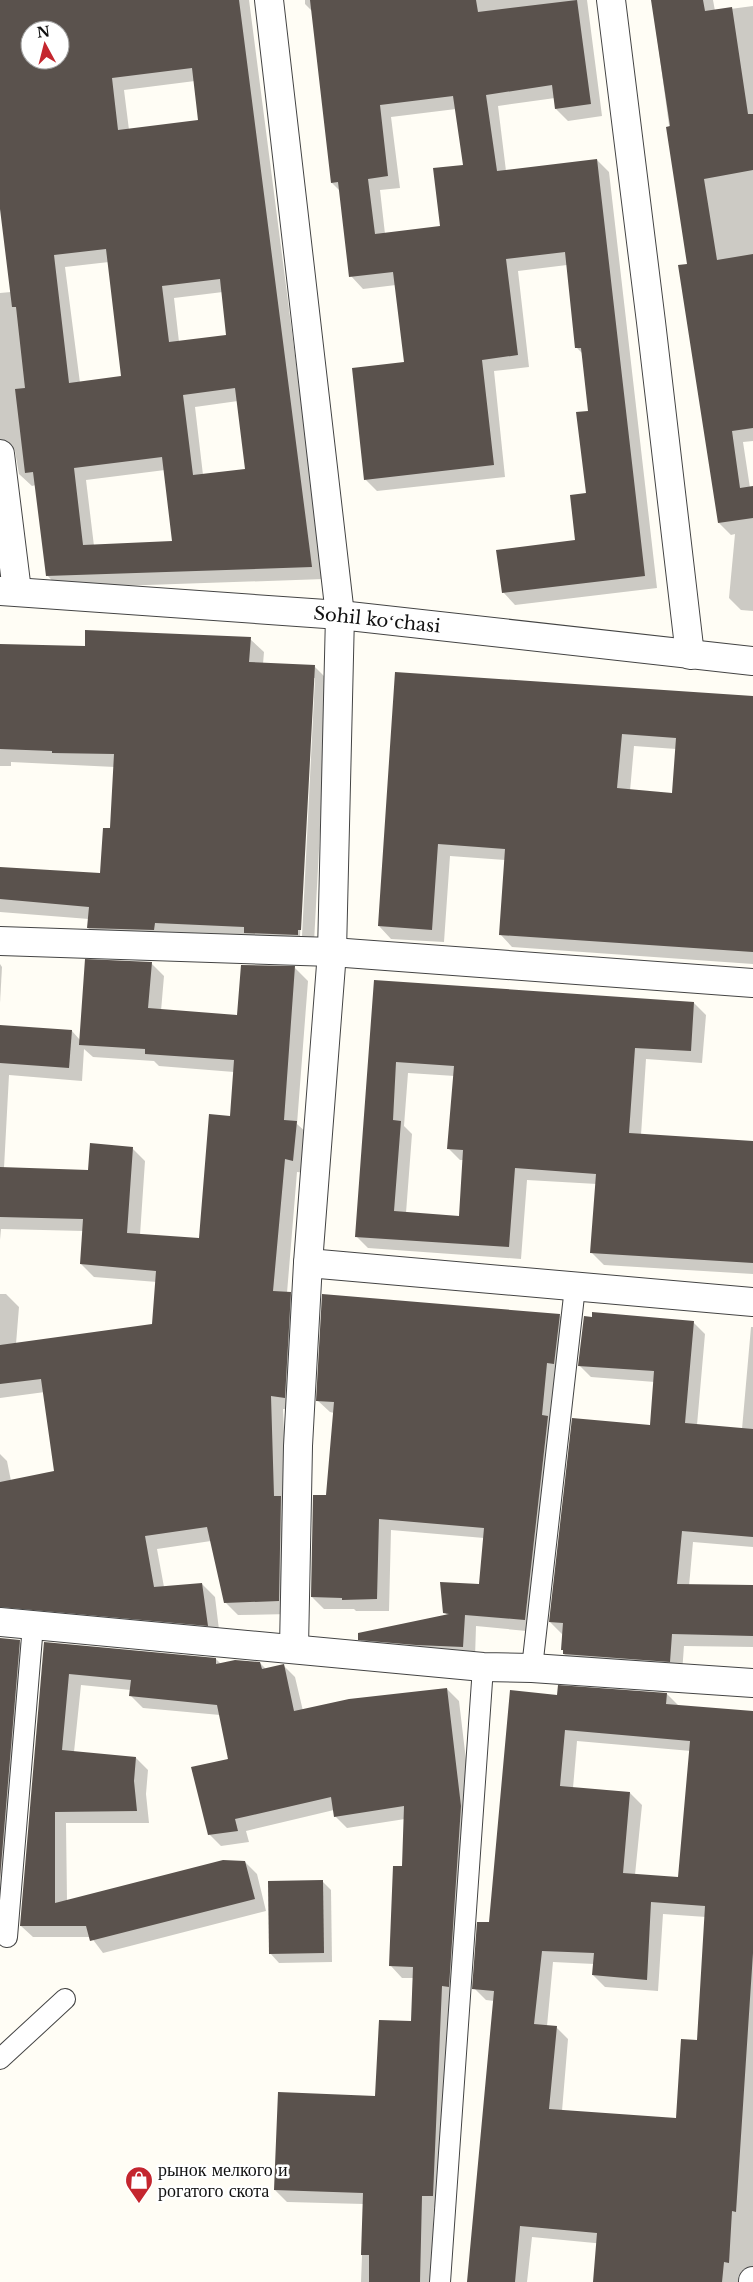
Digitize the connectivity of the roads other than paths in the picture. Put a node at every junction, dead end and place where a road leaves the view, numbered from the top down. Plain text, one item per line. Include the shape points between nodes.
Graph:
1 (269, 0) edge
2 (610, 0) edge
3 (0, 454) edge
4 (9, 591) edge
5 (340, 615) junction
6 (690, 655) junction
7 (753, 661) edge
8 (0, 941) edge
9 (332, 952) junction
10 (753, 983) edge
11 (308, 1263) junction
12 (575, 1287) junction
13 (753, 1302) edge
14 (0, 1622) edge
15 (34, 1625) junction
16 (294, 1648) junction
17 (483, 1667) junction
18 (532, 1668) junction
19 (753, 1683) edge
20 (7, 1937) dead end
21 (65, 1999) dead end
22 (0, 2059) edge
23 (440, 2282) edge

1 - 5 street
2 - 6 street
3 - 4 street
4 - 5 street, Sohil koʻchasi
5 - 6 street, Sohil koʻchasi
5 - 9 street
6 - 7 street, Sohil koʻchasi
8 - 9 street
9 - 10 street
9 - 11 street
11 - 12 street
11 - 16 street via 298,1446
12 - 13 street
12 - 18 lane
14 - 15 street
15 - 16 street
15 - 20 lane
16 - 17 street
17 - 18 street
17 - 23 lane
18 - 19 street
21 - 22 lane

